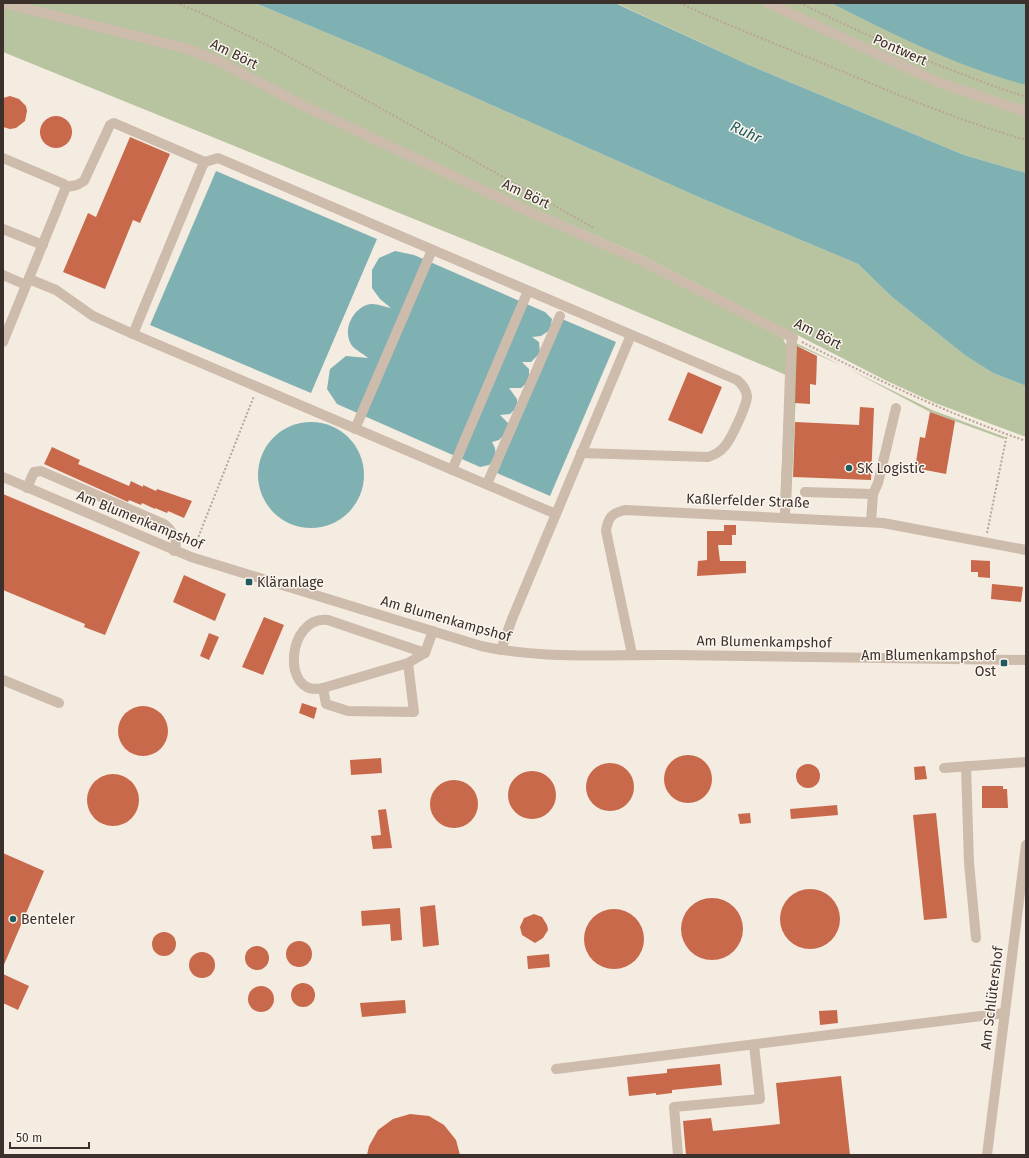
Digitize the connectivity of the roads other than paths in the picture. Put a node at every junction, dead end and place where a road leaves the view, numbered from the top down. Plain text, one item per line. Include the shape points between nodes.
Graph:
1 (3, 3) edge
2 (768, 3) edge
3 (1026, 112) edge
4 (3, 158) edge
5 (205, 162) junction
6 (66, 187) junction
7 (3, 229) edge
8 (43, 246) junction
9 (432, 250) junction
10 (3, 275) edge
11 (28, 282) junction
12 (528, 291) junction
13 (560, 316) dead end
14 (132, 334) junction
15 (631, 335) junction
16 (3, 342) edge
17 (896, 408) dead end
18 (355, 428) junction
19 (581, 453) junction
20 (452, 470) junction
21 (3, 478) edge
22 (487, 484) junction
23 (27, 488) junction
24 (805, 492) dead end
25 (873, 494) junction
26 (556, 514) junction
27 (785, 517) junction
28 (871, 522) junction
29 (176, 546) junction
30 (1026, 550) edge
31 (433, 631) junction
32 (501, 650) junction
33 (425, 653) junction
34 (632, 654) junction
35 (1026, 660) edge
36 (408, 663) junction
37 (3, 680) edge
38 (323, 688) junction
39 (59, 703) dead end
40 (1026, 762) edge
41 (966, 766) junction
42 (944, 768) dead end
43 (1026, 845) edge
44 (1023, 891) edge
45 (976, 938) dead end
46 (1004, 1013) junction
47 (754, 1045) junction
48 (556, 1069) dead end
49 (678, 1155) edge
50 (987, 1155) edge

1 - 27 street, Am Bört via 188,49 218,61 304,106 530,212 640,260 793,338
2 - 3 street, Pontwert via 940,83
4 - 6 street
5 - 6 street via 114,123 110,125 84,181
5 - 9 street via 218,158
5 - 14 street
6 - 8 street
7 - 8 street
8 - 11 street
9 - 12 street
9 - 18 street
10 - 11 street
11 - 14 street via 56,290 93,316
11 - 16 street
12 - 15 street
12 - 20 street
13 - 22 street
14 - 18 street
15 - 19 street
15 - 19 street via 737,380 746,391 745,404 725,447 708,457
17 - 25 street
18 - 20 street
19 - 26 street
20 - 22 street
21 - 23 street, Am Blumenkampshof
22 - 26 street
23 - 29 street, Am Blumenkampshof
23 - 29 street via 34,472 41,471 164,524 170,529
24 - 25 street
25 - 28 street
26 - 32 street
27 - 28 street, Kaßlerfelder Straße
27 - 34 street, Kaßlerfelder Straße via 625,510 610,516 606,530
28 - 30 street, Kaßlerfelder Straße via 908,526
29 - 31 street, Am Blumenkampshof
31 - 32 street, Am Blumenkampshof
31 - 33 street
32 - 34 street, Am Blumenkampshof via 550,654
33 - 36 street
33 - 38 street via 328,620 311,622 298,639 293,657 294,668 302,684 314,690
34 - 35 street, Am Blumenkampshof
36 - 38 street
36 - 38 street via 414,712 348,711 326,704
37 - 39 street
40 - 41 street
41 - 42 street
41 - 45 street via 969,863
43 - 44 street, Am Schlütershof
44 - 46 street, Am Schlütershof
46 - 47 street
46 - 50 street, Am Schlütershof
47 - 48 street
47 - 49 street via 760,1100 674,1107

